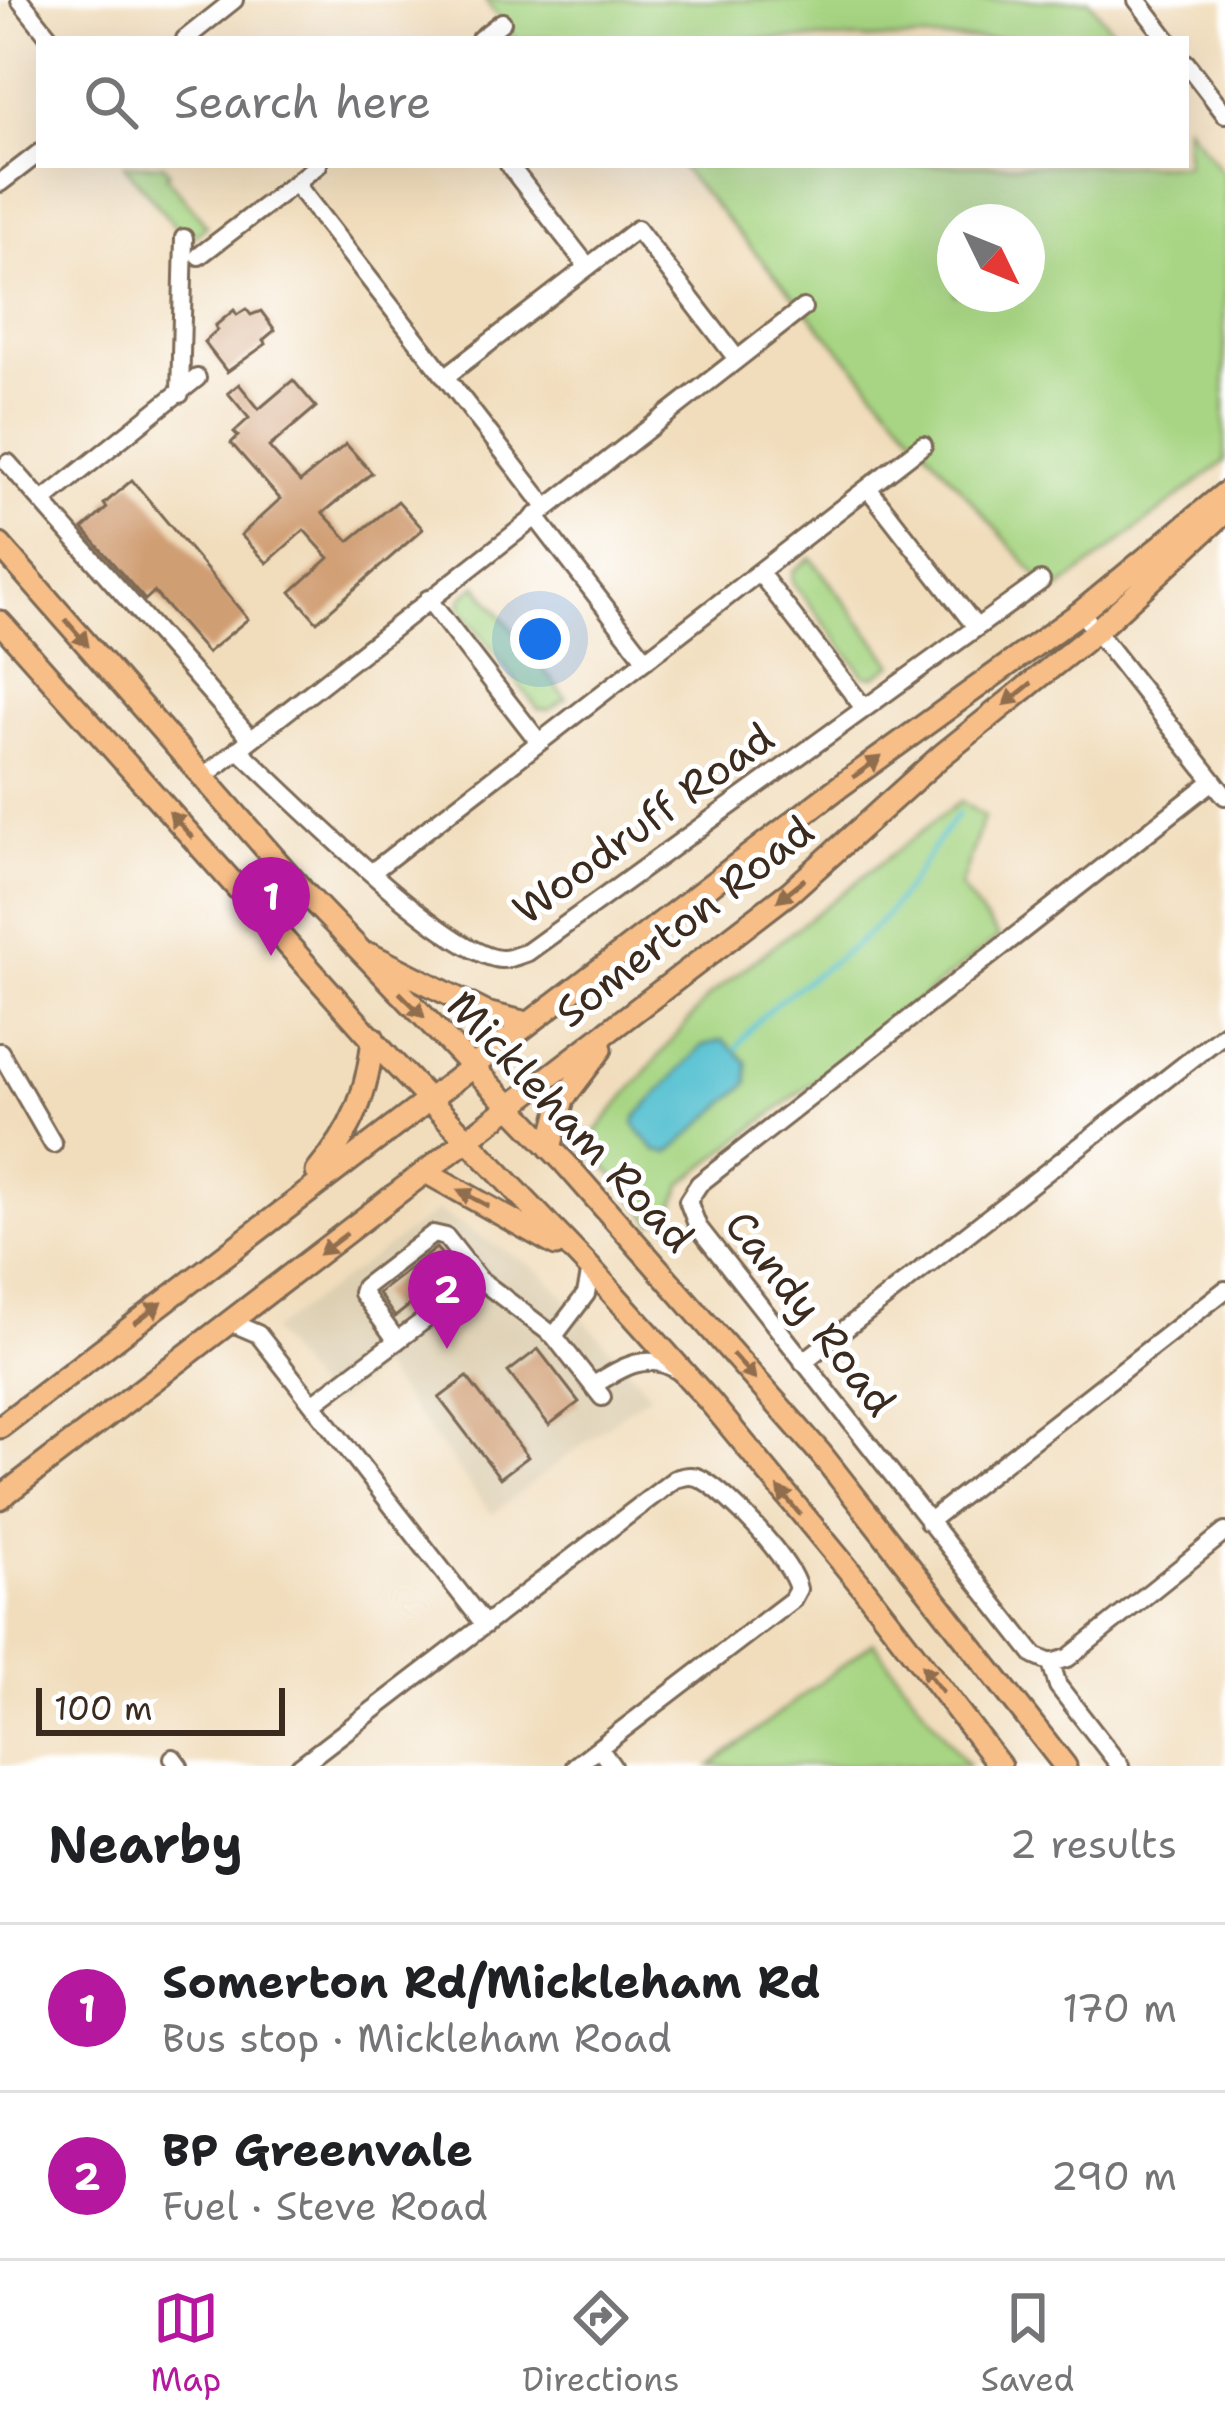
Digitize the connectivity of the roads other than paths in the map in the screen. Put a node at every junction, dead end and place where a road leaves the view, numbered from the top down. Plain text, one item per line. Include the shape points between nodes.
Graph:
1 (20, 0) edge
2 (234, 0) edge
3 (1137, 0) edge
4 (502, 22) dead end
5 (49, 36) edge
6 (188, 36) edge
7 (484, 36) edge
8 (1165, 36) edge
9 (1189, 67) edge
10 (1225, 114) edge
11 (36, 155) edge
12 (314, 168) edge
13 (511, 168) edge
14 (0, 183) edge
15 (295, 183) junction
16 (184, 238) dead end
17 (200, 256) dead end
18 (588, 267) junction
19 (803, 308) dead end
20 (737, 359) junction
21 (445, 376) junction
22 (197, 378) dead end
23 (180, 394) junction
24 (923, 446) dead end
25 (8, 463) dead end
26 (1225, 481) edge
27 (868, 488) junction
28 (1225, 494) edge
29 (43, 501) junction
30 (540, 511) junction
31 (1225, 512) edge
32 (1175, 532) junction
33 (0, 545) edge
34 (759, 572) junction
35 (1041, 580) dead end
36 (428, 599) junction
37 (1082, 612) junction
38 (0, 622) edge
39 (976, 627) junction
40 (1095, 632) junction
41 (646, 660) junction
42 (864, 708) junction
43 (539, 742) junction
44 (244, 743) junction
45 (202, 777) junction
46 (1213, 781) junction
47 (1225, 796) edge
48 (372, 872) junction
49 (354, 946) junction
50 (628, 1016) junction
51 (527, 1023) junction
52 (1225, 1033) edge
53 (373, 1038) junction
54 (0, 1052) edge
55 (472, 1066) junction
56 (428, 1099) junction
57 (511, 1107) junction
58 (468, 1140) junction
59 (53, 1144) dead end
60 (550, 1148) junction
61 (426, 1172) junction
62 (289, 1205) junction
63 (591, 1269) junction
64 (478, 1279) junction
65 (1225, 1290) edge
66 (259, 1301) junction
67 (230, 1322) junction
68 (258, 1334) junction
69 (554, 1336) junction
70 (397, 1341) junction
71 (803, 1362) junction
72 (690, 1379) junction
73 (314, 1404) junction
74 (0, 1427) edge
75 (0, 1498) edge
76 (928, 1522) junction
77 (1225, 1532) edge
78 (484, 1625) junction
79 (1051, 1664) junction
80 (598, 1748) junction
81 (300, 1766) edge
82 (575, 1766) edge
83 (612, 1766) edge
84 (1000, 1766) edge
85 (1065, 1766) edge
86 (1120, 1766) edge

1 - 5 street
2 - 6 street
3 - 8 street
4 - 7 street
9 - 10 street
11 - 14 street
12 - 15 street
13 - 18 street
15 - 17 street
15 - 21 street
16 - 23 street
18 - 20 street via 638,229
18 - 21 street
19 - 20 street
20 - 30 street
21 - 30 street
22 - 23 street
23 - 29 street
24 - 27 street
25 - 29 street, Woodruff Road
26 - 32 street via 1184,514
27 - 34 street
27 - 39 street
28 - 32 main road, Somerton Road
29 - 44 street, Woodruff Road
30 - 36 street
30 - 41 street
31 - 40 main road, Somerton Road
32 - 37 main road, Somerton Road
33 -> 45 main road, Mickleham Road
34 - 41 street
34 - 42 street
35 - 39 street, Woodruff Road
36 - 43 street
36 - 44 street
37 - 40 street
51 -> 37 main road, Somerton Road
53 -> 38 main road, Mickleham Road
39 - 42 street, Woodruff Road
40 - 46 street
40 -> 50 main road, Somerton Road via 801,883
41 - 43 street
42 - 48 street, Woodruff Road via 528,952 504,960 479,953
43 - 48 street
44 - 45 street
44 - 48 street, Woodruff Road
45 - 49 main road, Mickleham Road
46 - 47 street
46 - 71 street, Candy Road via 693,1189 693,1220
49 - 51 main road via 486,1013
49 -> 55 main road, Mickleham Road
50 - 57 main road, Somerton Road
50 - 60 main road via 563,1099
51 - 55 main road, Somerton Road
52 - 71 street
53 - 56 main road, Mickleham Road
53 - 62 main road via 359,1108
54 - 59 street
55 - 56 main road, Somerton Road
55 - 57 main road, Mickleham Road
56 - 58 main road, Mickleham Road
56 - 62 main road, Somerton Road
57 - 58 main road, Somerton Road
57 - 60 main road, Mickleham Road
58 - 61 main road, Somerton Road
58 - 63 main road, Mickleham Road
60 -> 85 main road, Mickleham Road via 858,1498
63 -> 61 main road
61 -> 66 main road, Somerton Road
74 -> 62 main road, Somerton Road
63 - 69 street via 586,1294
63 - 72 main road, Mickleham Road
64 - 69 street
64 - 70 street
64 - 70 street via 446,1237 434,1234 381,1274 362,1293
65 - 76 street
66 - 67 main road, Somerton Road
66 - 68 street
67 - 68 street
67 - 75 main road, Somerton Road
68 - 73 street
69 - 72 street via 598,1391 628,1364 654,1360
70 - 73 street
71 - 76 street, Candy Road
84 -> 72 main road, Mickleham Road
73 - 78 street
76 - 79 street, Candy Road via 1035,1656
77 - 79 street
78 - 80 street via 675,1480 699,1478 742,1514 790,1568 798,1589 793,1600
78 - 81 street
79 - 86 street, Candy Road via 1058,1686
80 - 82 street
80 - 83 street

